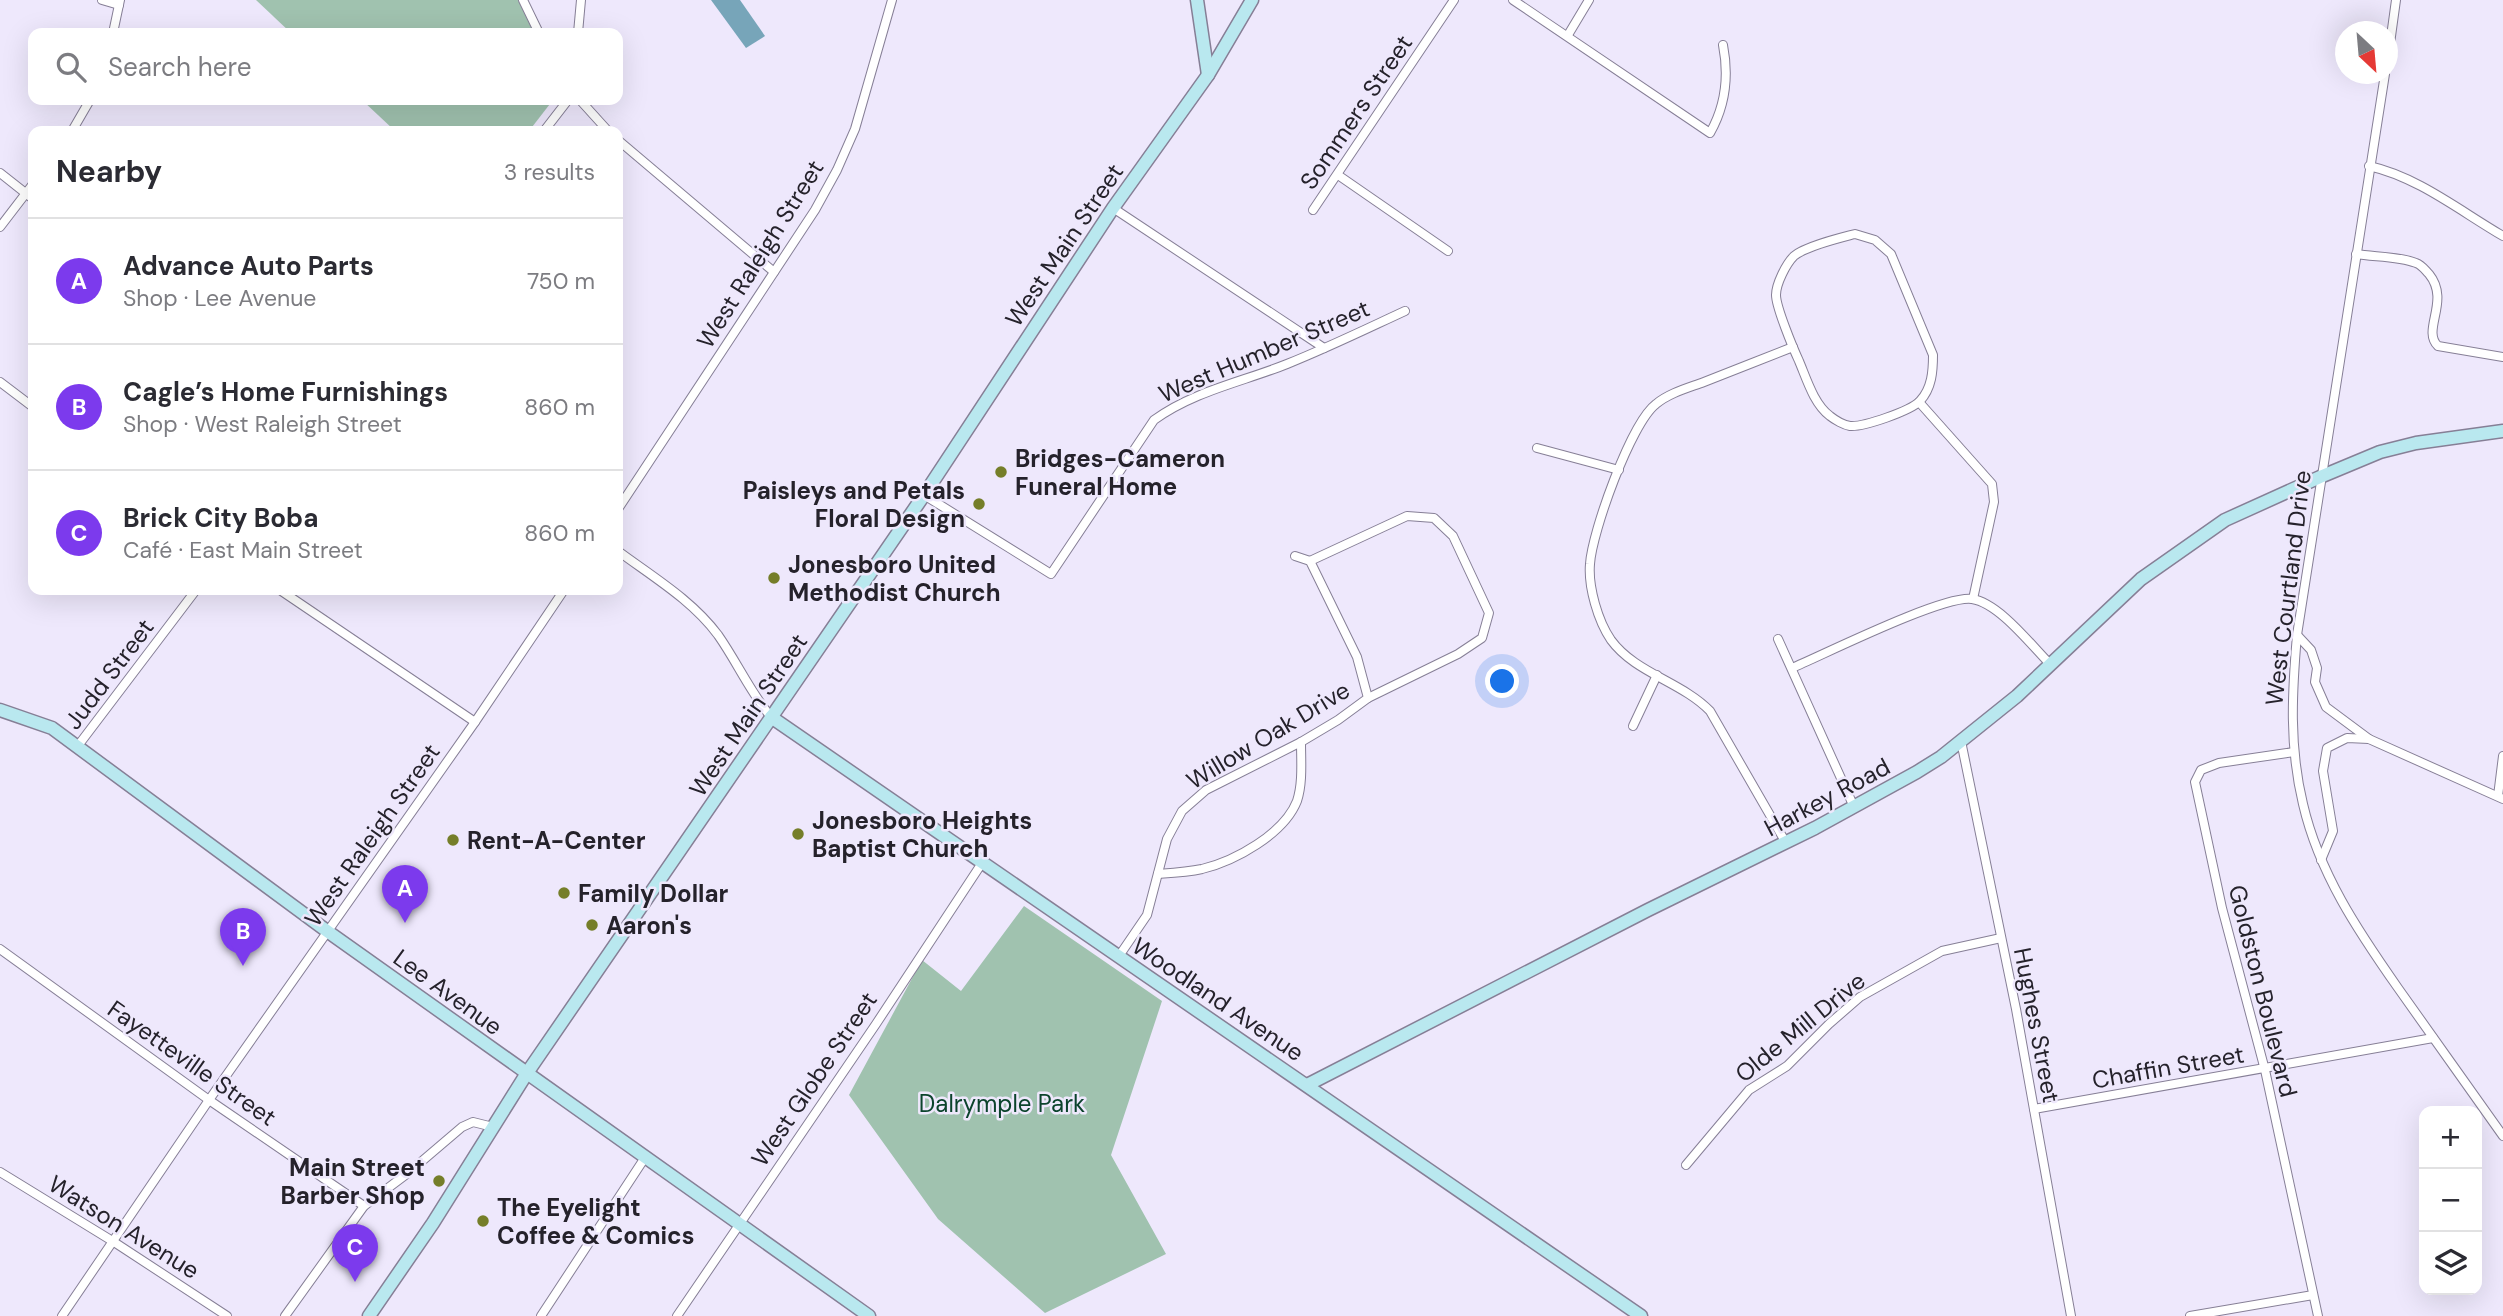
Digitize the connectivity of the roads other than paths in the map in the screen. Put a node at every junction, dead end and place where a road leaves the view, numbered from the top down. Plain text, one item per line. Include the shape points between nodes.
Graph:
1 (102, 0) edge
2 (523, 0) edge
3 (581, 0) edge
4 (892, 0) edge
5 (1197, 0) edge
6 (1252, 0) edge
7 (1454, 0) edge
8 (1513, 0) edge
9 (1589, 0) edge
10 (2396, 0) edge
11 (120, 3) edge
12 (2393, 21) edge
13 (114, 28) edge
14 (537, 28) edge
15 (578, 28) edge
16 (1568, 35) junction
17 (1723, 44) dead end
18 (1208, 75) junction
19 (2383, 84) edge
20 (87, 105) edge
21 (564, 105) edge
22 (585, 105) edge
23 (75, 126) edge
24 (548, 126) edge
25 (603, 126) edge
26 (623, 144) edge
27 (2369, 166) junction
28 (0, 173) edge
29 (1338, 175) junction
30 (28, 194) edge
31 (28, 198) edge
32 (1114, 208) junction
33 (1313, 210) dead end
34 (0, 227) edge
35 (2503, 236) edge
36 (1448, 251) dead end
37 (2356, 254) junction
38 (774, 272) junction
39 (1405, 311) dead end
40 (1793, 347) junction
41 (1324, 348) junction
42 (2503, 357) edge
43 (0, 382) edge
44 (1919, 402) junction
45 (28, 403) edge
46 (2503, 431) edge
47 (1538, 448) dead end
48 (1619, 470) junction
49 (2320, 477) junction
50 (924, 495) junction
51 (623, 501) edge
52 (623, 555) edge
53 (1295, 556) dead end
54 (1310, 561) junction
55 (192, 595) edge
56 (287, 595) edge
57 (561, 595) edge
58 (1973, 599) junction
59 (2297, 635) junction
60 (1778, 639) dead end
61 (2050, 664) junction
62 (1792, 668) junction
63 (1657, 675) junction
64 (1368, 698) junction
65 (0, 710) edge
66 (771, 717) junction
67 (475, 722) junction
68 (1633, 726) dead end
69 (2369, 739) junction
70 (1961, 741) junction
71 (1301, 742) junction
72 (77, 747) junction
73 (2294, 752) junction
74 (2503, 756) edge
75 (2500, 798) edge
76 (1854, 807) junction
77 (1786, 843) junction
78 (2321, 860) junction
79 (982, 863) junction
80 (1158, 874) junction
81 (327, 931) junction
82 (2001, 938) junction
83 (0, 950) edge
84 (1119, 956) junction
85 (2432, 1038) junction
86 (2265, 1070) junction
87 (527, 1073) junction
88 (1307, 1085) junction
89 (209, 1100) junction
90 (2034, 1109) junction
91 (493, 1127) junction
92 (2503, 1136) edge
93 (646, 1156) junction
94 (1686, 1166) dead end
95 (0, 1172) edge
96 (364, 1206) junction
97 (739, 1223) junction
98 (114, 1242) junction
99 (2313, 1295) junction
100 (62, 1316) edge
101 (227, 1316) edge
102 (285, 1316) edge
103 (369, 1316) edge
104 (541, 1316) edge
105 (677, 1316) edge
106 (869, 1316) edge
107 (1641, 1316) edge
108 (2071, 1316) edge
109 (2190, 1316) edge
110 (2318, 1316) edge

1 - 11 street
2 - 14 street
3 - 15 street
4 - 38 street, West Raleigh Street via 837,170
5 - 18 street
6 - 18 street, West Main Street
7 - 29 street, Sommers Street
8 - 16 street
9 - 16 street
10 - 12 street
11 - 13 street
16 - 17 street via 1710,133 1725,90
18 - 32 street, West Main Street
19 - 27 street, West Courtland Drive
20 - 23 street
21 - 24 street
22 - 25 street
26 - 38 street
27 - 35 street via 2419,185
27 - 37 street, West Courtland Drive
28 - 30 street
29 - 33 street, Sommers Street
29 - 36 street
31 - 34 street
32 - 41 street
32 - 50 street, West Main Street
37 - 42 street via 2414,262 2426,271 2439,299 2432,333 2438,346
37 - 49 street, West Courtland Drive
38 - 51 street, West Raleigh Street
39 - 41 street, West Humber Street
40 - 44 street via 1820,407 1850,426
40 - 44 street via 1776,295 1794,256 1855,234 1875,240 1891,254 1933,355 1931,381
40 - 48 street via 1656,403 1640,422
41 - 50 street, West Humber Street via 1209,391 1154,420 1051,574
43 - 45 street
44 - 58 street via 1992,484 1994,502
46 - 49 street, Harkey Road via 2397,447
47 - 48 street
48 - 63 street via 1591,549 1591,582 1612,641
49 - 59 street, West Courtland Drive
49 - 61 street, Harkey Road via 2225,520 2161,563
50 - 66 street, West Main Street
52 - 66 street via 684,599 716,633
53 - 54 street
54 - 64 street, Willow Oak Drive via 1357,657
54 - 64 street, Willow Oak Drive via 1407,516 1434,518 1453,536 1489,613 1482,638
55 - 72 street, Judd Street
56 - 67 street
57 - 67 street, West Raleigh Street
58 - 61 street via 2001,615
58 - 62 street via 1934,607
59 - 69 street via 2311,650 2317,668 2315,682 2326,707
59 - 73 street, West Courtland Drive via 2291,709
60 - 62 street
61 - 70 street, Harkey Road
62 - 76 street
63 - 68 street
63 - 77 street via 1694,695 1710,710
64 - 71 street, Willow Oak Drive
65 - 72 street, Lee Avenue via 52,727
66 - 79 street, Woodland Avenue
66 - 87 street, West Main Street
67 - 81 street, West Raleigh Street
69 - 75 street
69 - 78 street via 2347,738 2327,748 2323,771 2333,831
70 - 76 street, Harkey Road
70 - 82 street, Hughes Street
71 - 80 street, Willow Oak Drive via 1206,790 1182,811 1167,839
71 - 80 street via 1297,800 1270,836 1203,869
72 - 81 street, Lee Avenue
73 - 78 street, West Courtland Drive via 2303,806
73 - 86 street, Goldston Boulevard via 2218,764 2200,770 2195,782 2221,908
74 - 75 street
76 - 77 street, Harkey Road
77 - 88 street, Harkey Road
78 - 85 street, West Courtland Drive via 2369,948
79 - 84 street, Woodland Avenue
79 - 97 street, West Globe Street
80 - 84 street, Willow Oak Drive via 1147,915
81 - 87 street, Lee Avenue
81 - 89 street, West Raleigh Street
82 - 90 street, Hughes Street
82 - 94 street, Olde Mill Drive via 1942,951 1860,997 1787,1066 1749,1090
83 - 89 street, Fayetteville Street
84 - 88 street, Woodland Avenue
85 - 86 street, Chaffin Street
85 - 92 street, West Courtland Drive
86 - 90 street, Chaffin Street
86 - 99 street, Goldston Boulevard
87 - 91 street, West Main Street
87 - 93 street, Lee Avenue
88 - 107 street, Woodland Avenue
89 - 96 street, Fayetteville Street
89 - 98 street, West Raleigh Street
90 - 108 street, Hughes Street
91 - 96 street via 473,1122 462,1127
91 - 103 street, West Main Street
93 - 97 street, Lee Avenue
93 - 104 street
95 - 98 street, Watson Avenue
96 - 102 street
97 - 105 street, West Globe Street
97 - 106 street, Lee Avenue
98 - 100 street, West Raleigh Street
98 - 101 street, Watson Avenue
99 - 109 street
99 - 110 street, Goldston Boulevard

